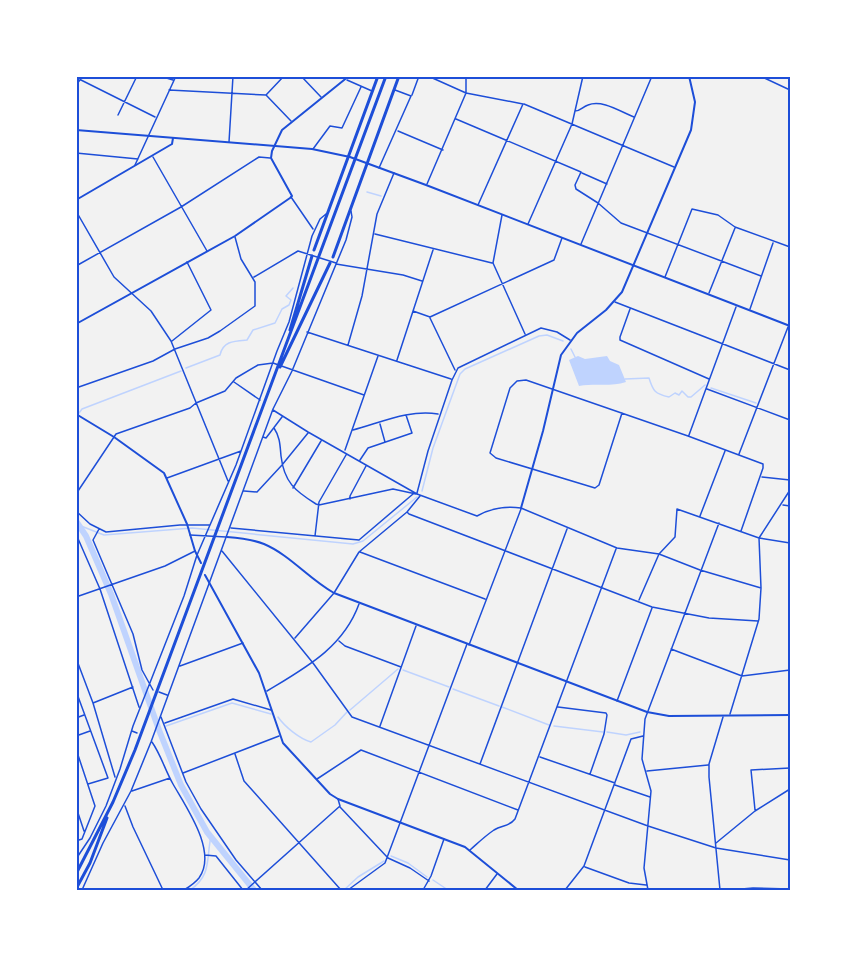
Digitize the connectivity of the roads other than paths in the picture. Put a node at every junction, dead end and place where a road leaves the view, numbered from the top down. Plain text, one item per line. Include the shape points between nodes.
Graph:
1 (83, 76) edge
2 (137, 76) edge
3 (160, 76) edge
4 (176, 76) edge
5 (233, 76) edge
6 (284, 76) edge
7 (301, 76) edge
8 (378, 76) edge
9 (386, 76) edge
10 (399, 76) edge
11 (419, 76) edge
12 (428, 76) edge
13 (466, 76) edge
14 (583, 76) edge
15 (652, 76) edge
16 (760, 76) edge
17 (689, 77) edge
18 (347, 78) edge
19 (81, 80) junction
20 (174, 80) junction
21 (76, 85) edge
22 (361, 87) junction
23 (170, 90) junction
24 (394, 90) junction
25 (790, 90) edge
26 (373, 91) junction
27 (466, 93) junction
28 (232, 94) junction
29 (266, 95) junction
30 (411, 96) junction
31 (322, 98) junction
32 (124, 101) junction
33 (523, 104) junction
34 (575, 111) junction
35 (118, 115) dead end
36 (635, 117) junction
37 (156, 118) junction
38 (456, 119) junction
39 (292, 122) junction
40 (572, 124) junction
41 (76, 130) edge
42 (397, 130) junction
43 (147, 136) junction
44 (173, 138) junction
45 (507, 141) junction
46 (229, 142) junction
47 (274, 146) junction
48 (623, 146) junction
49 (312, 149) junction
50 (443, 150) junction
51 (76, 153) edge
52 (152, 156) junction
53 (271, 158) junction
54 (353, 158) junction
55 (138, 159) junction
56 (556, 161) junction
57 (366, 163) junction
58 (134, 166) junction
59 (379, 168) junction
60 (676, 168) junction
61 (581, 172) junction
62 (394, 173) junction
63 (607, 184) junction
64 (426, 185) junction
65 (291, 197) junction
66 (76, 200) edge
67 (598, 204) junction
68 (478, 206) junction
69 (181, 207) junction
70 (76, 211) edge
71 (350, 211) junction
72 (327, 213) junction
73 (502, 215) junction
74 (528, 225) junction
75 (735, 227) junction
76 (314, 230) junction
77 (647, 232) junction
78 (374, 234) junction
79 (235, 236) junction
80 (562, 238) junction
81 (774, 242) junction
82 (678, 244) junction
83 (580, 245) junction
84 (790, 247) edge
85 (434, 249) junction
86 (314, 250) dead end
87 (207, 251) junction
88 (100, 252) junction
89 (307, 253) junction
90 (314, 256) junction
91 (333, 257) dead end
92 (329, 261) junction
93 (722, 261) junction
94 (187, 262) junction
95 (336, 263) junction
96 (493, 263) junction
97 (634, 265) junction
98 (76, 266) edge
99 (368, 269) junction
100 (761, 276) junction
101 (253, 277) junction
102 (665, 278) junction
103 (423, 281) junction
104 (502, 284) junction
105 (132, 294) junction
106 (709, 294) junction
107 (614, 302) junction
108 (736, 306) junction
109 (630, 309) junction
110 (413, 311) junction
111 (749, 311) junction
112 (430, 317) junction
113 (76, 324) edge
114 (789, 326) edge
115 (306, 332) junction
116 (525, 335) junction
117 (570, 340) junction
118 (171, 341) junction
119 (723, 343) junction
120 (348, 345) junction
121 (175, 349) junction
122 (284, 352) junction
123 (378, 355) junction
124 (397, 361) junction
125 (273, 363) junction
126 (774, 364) junction
127 (790, 370) edge
128 (292, 371) junction
129 (455, 372) junction
130 (275, 375) junction
131 (710, 379) junction
132 (452, 380) junction
133 (234, 382) junction
134 (76, 388) edge
135 (552, 389) junction
136 (706, 389) junction
137 (364, 395) junction
138 (260, 400) junction
139 (196, 403) junction
140 (757, 407) junction
141 (273, 409) junction
142 (622, 413) junction
143 (76, 414) edge
144 (406, 414) junction
145 (440, 414) junction
146 (283, 416) junction
147 (790, 420) edge
148 (379, 423) junction
149 (274, 428) junction
150 (352, 431) junction
151 (308, 432) junction
152 (114, 436) junction
153 (688, 436) junction
154 (262, 437) junction
155 (321, 440) junction
156 (385, 442) junction
157 (725, 450) junction
158 (242, 451) junction
159 (345, 453) junction
160 (739, 455) junction
161 (218, 459) junction
162 (360, 461) junction
163 (282, 465) junction
164 (366, 465) junction
165 (532, 469) junction
166 (760, 477) junction
167 (166, 478) junction
168 (790, 480) edge
169 (229, 483) junction
170 (293, 489) junction
171 (243, 490) junction
172 (790, 490) edge
173 (76, 494) edge
174 (413, 494) junction
175 (417, 494) junction
176 (421, 496) junction
177 (350, 499) junction
178 (320, 505) junction
179 (782, 505) junction
180 (790, 506) edge
181 (521, 508) junction
182 (76, 511) edge
183 (407, 512) junction
184 (700, 516) junction
185 (719, 523) junction
186 (187, 525) junction
187 (210, 526) junction
188 (230, 529) junction
189 (567, 529) junction
190 (98, 530) junction
191 (741, 531) junction
192 (190, 533) junction
193 (76, 534) edge
194 (207, 534) junction
195 (228, 536) junction
196 (315, 537) junction
197 (759, 538) junction
198 (790, 543) edge
199 (617, 548) junction
200 (504, 550) junction
201 (222, 551) junction
202 (359, 552) junction
203 (196, 553) junction
204 (659, 554) junction
205 (201, 562) dead end
206 (552, 569) junction
207 (700, 570) junction
208 (205, 575) dead end
209 (209, 582) junction
210 (110, 585) junction
211 (602, 588) junction
212 (761, 588) junction
213 (100, 589) junction
214 (334, 593) junction
215 (76, 597) edge
216 (486, 599) junction
217 (638, 601) junction
218 (359, 604) junction
219 (652, 607) junction
220 (685, 613) junction
221 (758, 621) junction
222 (416, 625) junction
223 (294, 639) junction
224 (339, 641) junction
225 (243, 643) junction
226 (468, 645) junction
227 (671, 649) junction
228 (76, 658) edge
229 (313, 663) junction
230 (517, 663) junction
231 (179, 666) junction
232 (402, 667) junction
233 (790, 670) edge
234 (742, 676) junction
235 (566, 682) junction
236 (149, 685) junction
237 (134, 686) junction
238 (153, 690) dead end
239 (76, 691) edge
240 (266, 691) junction
241 (159, 692) dead end
242 (168, 696) junction
243 (616, 701) junction
244 (93, 703) junction
245 (140, 706) junction
246 (558, 707) junction
247 (272, 710) junction
248 (647, 712) junction
249 (85, 715) junction
250 (790, 715) edge
251 (160, 716) junction
252 (723, 716) junction
253 (76, 718) edge
254 (164, 723) junction
255 (380, 727) junction
256 (131, 730) junction
257 (90, 731) junction
258 (137, 733) dead end
259 (76, 736) edge
260 (147, 736) dead end
261 (280, 736) junction
262 (644, 736) junction
263 (152, 738) junction
264 (151, 742) junction
265 (429, 746) junction
266 (76, 749) edge
267 (235, 754) junction
268 (539, 756) junction
269 (709, 764) junction
270 (479, 765) junction
271 (790, 768) edge
272 (646, 771) junction
273 (420, 772) junction
274 (183, 773) junction
275 (590, 774) junction
276 (115, 778) junction
277 (170, 778) junction
278 (316, 780) junction
279 (529, 783) junction
280 (88, 784) junction
281 (615, 784) junction
282 (790, 789) edge
283 (131, 791) junction
284 (651, 797) junction
285 (338, 799) junction
286 (113, 802) junction
287 (125, 805) junction
288 (340, 806) junction
289 (76, 807) edge
290 (519, 810) junction
291 (605, 811) junction
292 (755, 811) junction
293 (400, 823) junction
294 (648, 826) junction
295 (85, 832) junction
296 (444, 839) junction
297 (76, 840) edge
298 (299, 843) junction
299 (716, 843) junction
300 (716, 848) junction
301 (470, 850) junction
302 (204, 855) junction
303 (388, 858) junction
304 (76, 859) edge
305 (790, 860) edge
306 (584, 866) junction
307 (497, 873) junction
308 (76, 874) edge
309 (256, 881) junction
310 (429, 881) junction
311 (647, 885) junction
312 (76, 889) edge
313 (790, 889) edge
314 (349, 890) edge
315 (82, 891) edge
316 (163, 891) edge
317 (184, 891) edge
318 (244, 891) edge
319 (262, 891) edge
320 (341, 891) edge
321 (423, 891) edge
322 (485, 891) edge
323 (518, 891) edge
324 (565, 891) edge
325 (648, 891) edge
326 (720, 891) edge
327 (730, 891) edge

1 - 19 street
2 - 32 street
3 - 20 street
4 - 20 street
5 - 28 street
6 - 29 street
7 - 31 street
8 - 26 highway
9 - 54 highway
10 - 24 highway
11 - 30 street
12 - 27 street
13 - 27 street
14 - 34 street
15 - 36 street
16 - 25 street
17 - 60 street via 695,102 694,120
18 - 22 street
18 - 31 street
19 - 21 street
19 - 32 street
20 - 23 street
22 - 26 street
22 - 49 street via 342,128 330,126
23 - 28 street
23 - 37 street
24 - 30 street
24 - 57 highway
26 - 54 highway
27 - 33 street
27 - 38 street
28 - 29 street
28 - 46 street
29 - 39 street
30 - 42 street
31 - 39 street
32 - 35 street
32 - 37 street
33 - 40 street
33 - 45 street
34 - 36 street via 589,104 606,105
34 - 40 street
36 - 48 street
37 - 43 street
38 - 45 street
38 - 50 street
39 - 47 street via 279,133
40 - 48 street
40 - 56 street
41 - 43 street
42 - 50 street
42 - 59 street
43 - 44 street
43 - 55 street
44 - 46 street
44 - 52 street via 171,144
45 - 56 street
45 - 68 street
46 - 47 street
47 - 49 street
47 - 53 street
48 - 60 street
48 - 63 street
49 - 54 street
50 - 64 street
51 - 55 street
52 - 58 street
52 - 69 street
53 - 65 street
53 - 69 street via 259,158
54 - 57 street
54 - 72 highway
54 - 122 highway
55 - 58 street
56 - 61 street
56 - 74 street
57 - 59 street
57 - 71 highway
58 - 66 street
59 - 62 street
60 - 77 street
61 - 63 street
61 - 67 street via 576,189
62 - 64 street
62 - 78 street via 377,214
63 - 67 street
64 - 68 street
65 - 76 street
65 - 79 street
67 - 77 street via 621,223
67 - 83 street
68 - 73 street
69 - 87 street
69 - 88 street
70 - 88 street
71 - 91 highway
71 - 95 street via 346,240
72 - 76 street
72 - 86 highway
73 - 74 street
73 - 96 street
74 - 80 street
75 - 81 street
75 - 82 street via 718,215 692,208
75 - 93 street
76 - 89 street
77 - 82 street
77 - 97 street
78 - 85 street
78 - 99 street
79 - 87 street
79 - 101 street via 241,259
80 - 83 street
80 - 104 street via 554,260
81 - 84 street
81 - 100 street
82 - 93 street
82 - 102 street
83 - 97 street
85 - 96 street
85 - 103 street
87 - 94 street
88 - 98 street
88 - 105 street via 114,277
89 - 90 street
89 - 101 street via 298,250
89 - 125 street via 289,322
90 - 92 street
90 - 122 highway
92 - 95 street
92 - 130 highway
93 - 100 street
93 - 106 street
94 - 105 street
94 - 118 street via 211,310
95 - 99 street
95 - 115 street
96 - 104 street
97 - 102 street
97 - 107 street
99 - 103 street
99 - 120 street
100 - 111 street
101 - 121 street via 256,303 252,309 208,338
102 - 106 street
103 - 110 street
104 - 112 street
104 - 116 street
105 - 113 street
105 - 118 street via 159,320
106 - 108 street
107 - 109 street
107 - 117 street
108 - 111 street
108 - 119 street
109 - 119 street
109 - 131 street via 621,340
110 - 112 street
110 - 124 street
111 - 114 street
112 - 129 street
114 - 126 street
115 - 120 street
115 - 128 street
116 - 117 street via 541,328
116 - 129 street via 461,365
117 - 135 street via 561,355
118 - 121 street
119 - 126 street
119 - 131 street
120 - 123 street
121 - 134 street via 153,361
121 - 139 street
122 - 130 highway
123 - 124 street
123 - 137 street
124 - 132 street
125 - 128 street
125 - 133 street via 258,365
125 - 138 street
126 - 127 street
126 - 140 street
128 - 137 street
128 - 141 street
129 - 132 street
130 - 286 highway
131 - 136 street
132 - 145 street
133 - 138 street
133 - 139 street via 225,391
135 - 142 street
135 - 165 street
135 - 165 street via 525,380 514,383 491,448 490,453 496,458
136 - 140 street
136 - 153 street
137 - 150 street
138 - 158 street
139 - 152 street
139 - 161 street
140 - 147 street
140 - 160 street
141 - 146 street
141 - 154 street
142 - 153 street
142 - 165 street via 595,488
143 - 152 street
144 - 145 street
144 - 148 street
144 - 156 street via 412,433
145 - 175 street
146 - 149 street
146 - 151 street
148 - 150 street
148 - 156 street
149 - 154 street via 266,438
149 - 163 street via 279,435
150 - 159 street
151 - 155 street
151 - 163 street
152 - 167 street via 161,470
152 - 173 street
153 - 157 street
154 - 171 street
155 - 159 street
155 - 170 street
156 - 162 street via 368,448
157 - 160 street
157 - 184 street
158 - 161 street
158 - 169 street
159 - 162 street
159 - 178 street
160 - 166 street via 763,464
161 - 167 street
161 - 169 street
162 - 164 street
163 - 170 street
163 - 171 street via 257,492
164 - 175 street
164 - 177 street
165 - 181 street
166 - 168 street
166 - 191 street
167 - 186 street
169 - 187 street
170 - 178 street
171 - 188 street
172 - 179 street
174 - 175 street
174 - 177 street via 393,489
174 - 196 street via 359,540
175 - 176 street
176 - 181 street via 477,516 506,506
176 - 183 street
177 - 178 street
178 - 196 street
179 - 180 street
179 - 197 street
181 - 189 street
181 - 200 street
182 - 190 street
183 - 200 street
183 - 202 street
184 - 185 street
184 - 204 street via 677,509 675,537
185 - 191 street
185 - 207 street
186 - 187 street
186 - 190 street
186 - 192 street
187 - 194 street
188 - 195 street
188 - 196 street
189 - 199 street
189 - 206 street
190 - 210 street via 93,540
191 - 197 street
192 - 194 street
192 - 203 street
193 - 213 street
194 - 195 street
194 - 203 street
195 - 201 street
195 - 214 street via 275,549
197 - 198 street
197 - 212 street
199 - 204 street
199 - 211 street
200 - 206 street
200 - 216 street
201 - 209 street
201 - 223 street
202 - 214 street
202 - 216 street
203 - 205 street
203 - 210 street
203 - 236 street via 184,596
204 - 207 street
204 - 217 street
206 - 211 street
206 - 230 street
207 - 212 street
207 - 220 street
208 - 209 street
209 - 225 street
209 - 231 street
210 - 213 street
210 - 236 street via 133,634
211 - 217 street
211 - 235 street
212 - 221 street
213 - 215 street
213 - 237 street
214 - 218 street
214 - 223 street
216 - 226 street
217 - 219 street
218 - 222 street
218 - 224 street
219 - 220 street
219 - 243 street
220 - 221 street
220 - 227 street
221 - 234 street
222 - 226 street
222 - 232 street
223 - 229 street
224 - 229 street
224 - 232 street
225 - 231 street
225 - 240 street
226 - 230 street
226 - 265 street
227 - 234 street
227 - 248 street
228 - 244 street
229 - 240 street
229 - 255 street via 352,717
230 - 235 street
230 - 270 street
231 - 242 street
232 - 255 street
233 - 234 street
234 - 252 street via 731,714
235 - 243 street
235 - 246 street
236 - 238 street
236 - 245 street
237 - 244 street
237 - 245 street
239 - 249 street
240 - 247 street
241 - 242 street
242 - 251 street
243 - 248 street
244 - 276 street
245 - 256 street
246 - 268 street
246 - 275 street via 606,712 604,734
247 - 254 street via 233,699
247 - 261 street
248 - 252 street
248 - 262 street
249 - 253 street
249 - 257 street
250 - 252 street
251 - 254 street
251 - 263 street
252 - 269 street
254 - 274 street
255 - 265 street
256 - 258 street
256 - 276 street
257 - 259 street
257 - 280 street via 108,778
260 - 263 street
261 - 267 street
261 - 278 street
262 - 272 street via 642,759
262 - 281 street via 631,740
263 - 264 street
264 - 277 street
264 - 283 street
265 - 270 street
265 - 273 street
266 - 280 street
267 - 274 street
267 - 298 street via 244,781
268 - 275 street
268 - 279 street
269 - 272 street
269 - 299 street
270 - 279 street
271 - 292 street via 751,770
272 - 284 street
273 - 278 street via 361,750
273 - 290 street
273 - 293 street
274 - 309 street via 217,835
275 - 281 street
276 - 304 street via 98,824
277 - 283 street
277 - 302 street via 198,831
278 - 285 street
279 - 290 street
279 - 291 street
280 - 295 street via 95,806
281 - 284 street
281 - 291 street
282 - 292 street
283 - 287 street
284 - 294 street
285 - 288 street
285 - 293 street
286 - 308 highway
286 - 312 highway
287 - 315 street
287 - 316 street
288 - 298 street
288 - 303 street
289 - 295 street
290 - 301 street via 511,825 497,828
291 - 294 street
291 - 306 street
292 - 299 street
293 - 296 street
293 - 303 street
294 - 300 street
294 - 311 street via 644,868
295 - 297 street via 82,839
296 - 301 street
296 - 310 street
298 - 309 street
298 - 320 street
299 - 300 street
300 - 305 street
300 - 326 street
301 - 307 street
302 - 317 street via 200,877
302 - 318 street via 216,856
303 - 310 street
303 - 314 street
306 - 311 street via 629,883
306 - 324 street
307 - 322 street
307 - 323 street
309 - 318 street
309 - 319 street
310 - 321 street
311 - 325 street
313 - 327 street

